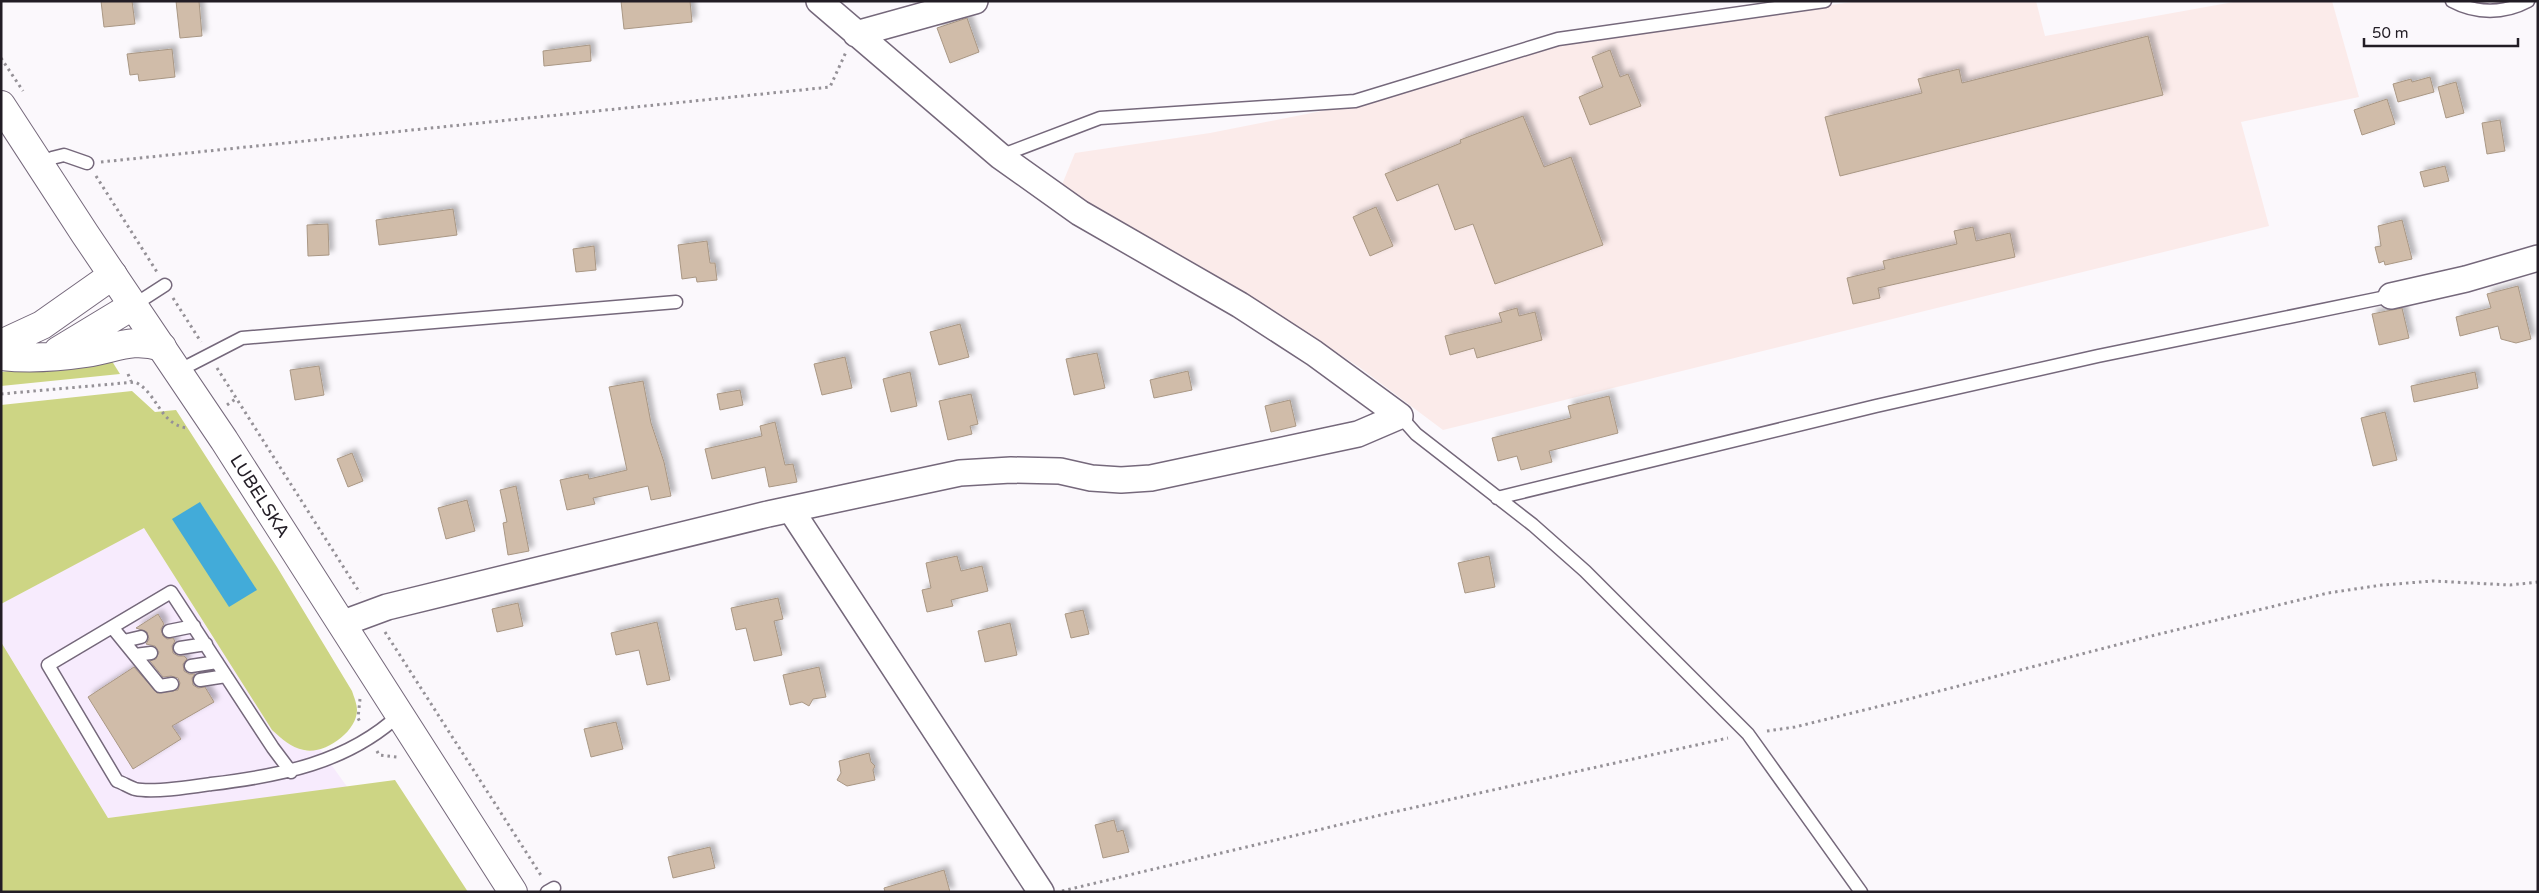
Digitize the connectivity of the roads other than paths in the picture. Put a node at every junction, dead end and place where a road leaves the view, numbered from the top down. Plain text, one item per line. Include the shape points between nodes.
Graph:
1 (819, 1) edge
2 (974, 1) edge
3 (1825, 1) edge
4 (2452, 1) edge
5 (2528, 1) edge
6 (856, 34) junction
7 (1, 104) edge
8 (1000, 156) junction
9 (52, 158) dead end
10 (88, 163) road end
11 (2538, 258) edge
12 (113, 275) junction
13 (165, 285) dead end
14 (2391, 296) joint
15 (676, 302) dead end
16 (134, 305) junction
17 (1, 344) edge
18 (162, 346) junction
19 (50, 355) junction
20 (1, 356) edge
21 (178, 371) junction
22 (1400, 416) junction
23 (1497, 498) junction
24 (791, 510) junction
25 (341, 624) junction
26 (194, 626) junction
27 (112, 627) junction
28 (169, 632) dead end
29 (141, 637) dead end
30 (124, 641) junction
31 (206, 644) junction
32 (180, 648) dead end
33 (151, 653) dead end
34 (135, 655) junction
35 (217, 662) junction
36 (191, 666) dead end
37 (163, 670) dead end
38 (148, 672) junction
39 (226, 676) junction
40 (200, 680) dead end
41 (172, 684) dead end
42 (400, 714) junction
43 (291, 772) junction
44 (513, 892) edge
45 (1041, 892) edge
46 (1860, 892) edge

1 - 6 street
2 - 6 street
3 - 8 lane via 1558,39 1356,101 1100,118
4 - 5 lane via 2487,12 2516,8
6 - 8 street
7 - 12 main road, LUBELSKA
8 - 22 street via 1080,213 1240,305 1314,353
9 - 10 lane via 64,155
11 - 14 street
12 - 16 main road, LUBELSKA
12 - 17 main road via 42,326
13 - 16 lane
14 - 23 lane via 1896,401
15 - 21 lane via 242,338
16 - 18 main road, LUBELSKA
16 - 19 main road
18 - 19 main road via 127,342 86,353
18 - 21 main road, LUBELSKA
19 - 20 main road
21 - 25 main road, LUBELSKA
22 - 23 lane via 1416,434
22 - 24 street via 1358,434 1151,478 1121,480 1030,470 960,473
23 - 46 lane via 1586,571 1748,734
24 - 25 street via 372,611
24 - 45 street
25 - 42 main road, LUBELSKA
26 - 27 lane via 171,592
26 - 28 lane
26 - 31 lane
27 - 30 lane
27 - 43 lane via 48,665 117,781 135,789 183,788
29 - 30 lane
30 - 34 lane
31 - 32 lane
31 - 35 lane
33 - 34 lane
34 - 38 lane
35 - 36 lane
35 - 39 lane
37 - 38 lane
38 - 41 lane via 160,686
39 - 40 lane
39 - 43 lane
42 - 43 lane via 357,744
42 - 44 main road, LUBELSKA

